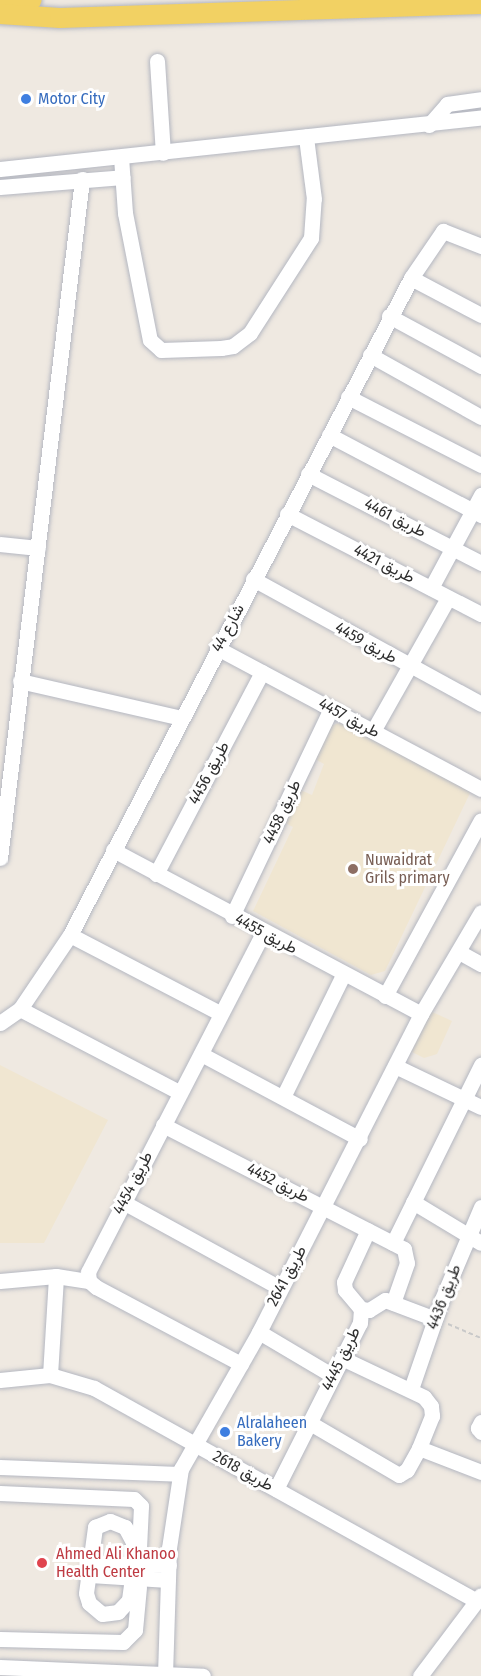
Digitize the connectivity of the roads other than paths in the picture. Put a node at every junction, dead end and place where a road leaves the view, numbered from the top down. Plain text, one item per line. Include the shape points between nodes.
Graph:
1 (32, 0) edge
2 (481, 3) edge
3 (0, 5) edge
4 (0, 14) edge
5 (157, 61) dead end
6 (481, 99) edge
7 (481, 118) edge
8 (429, 125) junction
9 (306, 137) junction
10 (163, 153) junction
11 (121, 157) junction
12 (0, 169) edge
13 (123, 177) junction
14 (82, 179) junction
15 (0, 187) edge
16 (481, 246) edge
17 (411, 278) junction
18 (481, 315) edge
19 (389, 316) junction
20 (370, 356) junction
21 (481, 366) edge
22 (348, 397) junction
23 (481, 417) edge
24 (329, 435) junction
25 (481, 465) edge
26 (308, 474) junction
27 (481, 495) edge
28 (477, 513) edge
29 (287, 514) junction
30 (0, 544) edge
31 (38, 548) junction
32 (452, 548) junction
33 (481, 563) edge
34 (253, 579) junction
35 (431, 588) junction
36 (448, 598) junction
37 (481, 614) edge
38 (217, 648) junction
39 (409, 667) junction
40 (262, 672) junction
41 (20, 681) junction
42 (481, 704) edge
43 (332, 708) junction
44 (182, 718) junction
45 (373, 731) junction
46 (5, 780) edge
47 (481, 789) edge
48 (481, 820) edge
49 (113, 850) junction
50 (0, 858) edge
51 (156, 874) junction
52 (481, 912) edge
53 (232, 916) junction
54 (263, 933) junction
55 (70, 935) junction
56 (459, 952) junction
57 (481, 964) edge
58 (343, 975) junction
59 (385, 996) junction
60 (20, 1009) junction
61 (220, 1013) junction
62 (421, 1014) junction
63 (0, 1023) edge
64 (201, 1054) junction
65 (481, 1065) edge
66 (395, 1066) junction
67 (179, 1092) junction
68 (283, 1097) junction
69 (464, 1098) junction
70 (481, 1107) edge
71 (163, 1125) junction
72 (360, 1140) junction
73 (123, 1202) junction
74 (413, 1202) junction
75 (324, 1207) junction
76 (481, 1207) edge
77 (368, 1230) junction
78 (475, 1240) edge
79 (393, 1243) junction
80 (56, 1276) junction
81 (0, 1281) edge
82 (89, 1281) junction
83 (280, 1288) junction
84 (393, 1303) junction
85 (361, 1309) junction
86 (435, 1319) junction
87 (259, 1332) junction
88 (342, 1358) junction
89 (241, 1364) junction
90 (50, 1375) junction
91 (333, 1376) junction
92 (0, 1380) edge
93 (411, 1389) junction
94 (481, 1422) edge
95 (310, 1423) junction
96 (481, 1432) edge
97 (198, 1445) junction
98 (419, 1448) junction
99 (0, 1467) edge
100 (481, 1472) edge
101 (179, 1479) junction
102 (276, 1489) junction
103 (0, 1493) edge
104 (168, 1565) junction
105 (91, 1569) dead end
106 (135, 1571) junction
107 (168, 1580) junction
108 (479, 1598) edge
109 (0, 1639) edge
110 (0, 1667) edge
111 (63, 1672) edge
112 (165, 1675) edge
113 (203, 1676) edge
114 (420, 1676) edge

1 - 3 main road
2 - 4 main road via 60,18
5 - 10 street
6 - 8 street via 447,104
7 - 8 street
8 - 9 street
9 - 10 street
9 - 13 street via 314,199 311,238 255,327 233,346 161,350 150,340 125,213
10 - 11 street
11 - 12 street
11 - 13 street
13 - 14 street
14 - 15 street
14 - 31 street
16 - 17 street, شارع 44 via 450,230 443,231
17 - 18 street
17 - 19 street, شارع 44
19 - 20 street, شارع 44
19 - 21 street
20 - 22 street, شارع 44
20 - 23 street
22 - 24 street, شارع 44
22 - 25 street
24 - 26 street, شارع 44
24 - 28 street
26 - 29 street, شارع 44
26 - 32 street, طريق 4461
27 - 28 street
28 - 32 street
29 - 34 street, شارع 44
29 - 35 street, طريق 4421
30 - 31 street
31 - 41 street
32 - 33 street, طريق 4461
32 - 35 street
34 - 38 street, شارع 44
34 - 39 street, طريق 4459
35 - 36 street, طريق 4421
36 - 37 street, طريق 4421
36 - 39 street
38 - 40 street, طريق 4457
38 - 44 street, شارع 44
39 - 42 street, طريق 4459
39 - 45 street
40 - 43 street, طريق 4457
40 - 51 street, طريق 4456
41 - 44 street
41 - 46 street
43 - 45 street, طريق 4457
43 - 53 street, طريق 4458
44 - 49 street, شارع 44
45 - 47 street, طريق 4457
46 - 50 street
48 - 59 street
49 - 51 street, طريق 4455
49 - 55 street, شارع 44
51 - 53 street, طريق 4455
52 - 56 street, طريق 2641
53 - 54 street, طريق 4455
54 - 58 street, طريق 4455
54 - 61 street, طريق 4454
55 - 60 street, شارع 44
55 - 61 street
56 - 57 street
56 - 62 street, طريق 2641
58 - 59 street, طريق 4455
58 - 68 street
59 - 62 street, طريق 4455
60 - 63 street, شارع 44
60 - 67 street
61 - 64 street, طريق 4454
62 - 66 street, طريق 2641
64 - 67 street, طريق 4454
64 - 68 street
65 - 69 street
66 - 69 street
66 - 72 street, طريق 2641
67 - 71 street, طريق 4454
68 - 72 street
69 - 70 street
69 - 74 street
71 - 73 street, طريق 4454
71 - 75 street, طريق 4452
72 - 75 street, طريق 2641
73 - 82 street, طريق 4454 via 88,1272
73 - 83 street
74 - 78 street
74 - 79 street
75 - 77 street, طريق 4452
75 - 83 street, طريق 2641
76 - 78 street, طريق 4436
77 - 79 street, طريق 4452
77 - 85 street, طريق 4445 via 344,1282 345,1290
78 - 86 street, طريق 4436
79 - 84 street via 404,1249 408,1258
80 - 81 street
80 - 82 street
80 - 90 street
82 - 89 street
83 - 87 street, طريق 2641
84 - 85 street via 382,1300 372,1309
84 - 86 street
85 - 88 street, طريق 4445 via 360,1323
86 - 93 street, طريق 4436
87 - 89 street, طريق 2641
87 - 91 street
88 - 91 street, طريق 4445
88 - 93 street
89 - 97 street, طريق 2641
90 - 92 street, طريق 2618
90 - 97 street, طريق 2618 via 94,1388
91 - 95 street, طريق 4445
93 - 98 street via 431,1406 432,1416
94 - 96 street
95 - 98 street via 399,1475 407,1470
95 - 102 street, طريق 4445
97 - 101 street, طريق 2641 via 187,1478
97 - 102 street, طريق 2618
98 - 100 street
99 - 101 street
101 - 104 street, طريق 2641
102 - 108 street, طريق 2618
103 - 106 street via 134,1498 141,1506
104 - 106 street
104 - 107 street, طريق 2641
105 - 106 street
106 - 106 street via 129,1531 110,1521 95,1527 86,1593 92,1608 107,1614 122,1609
106 - 107 street
106 - 109 street via 135,1630 123,1642
107 - 112 street, طريق 2641
108 - 114 street
110 - 111 street
111 - 112 street
112 - 113 street

